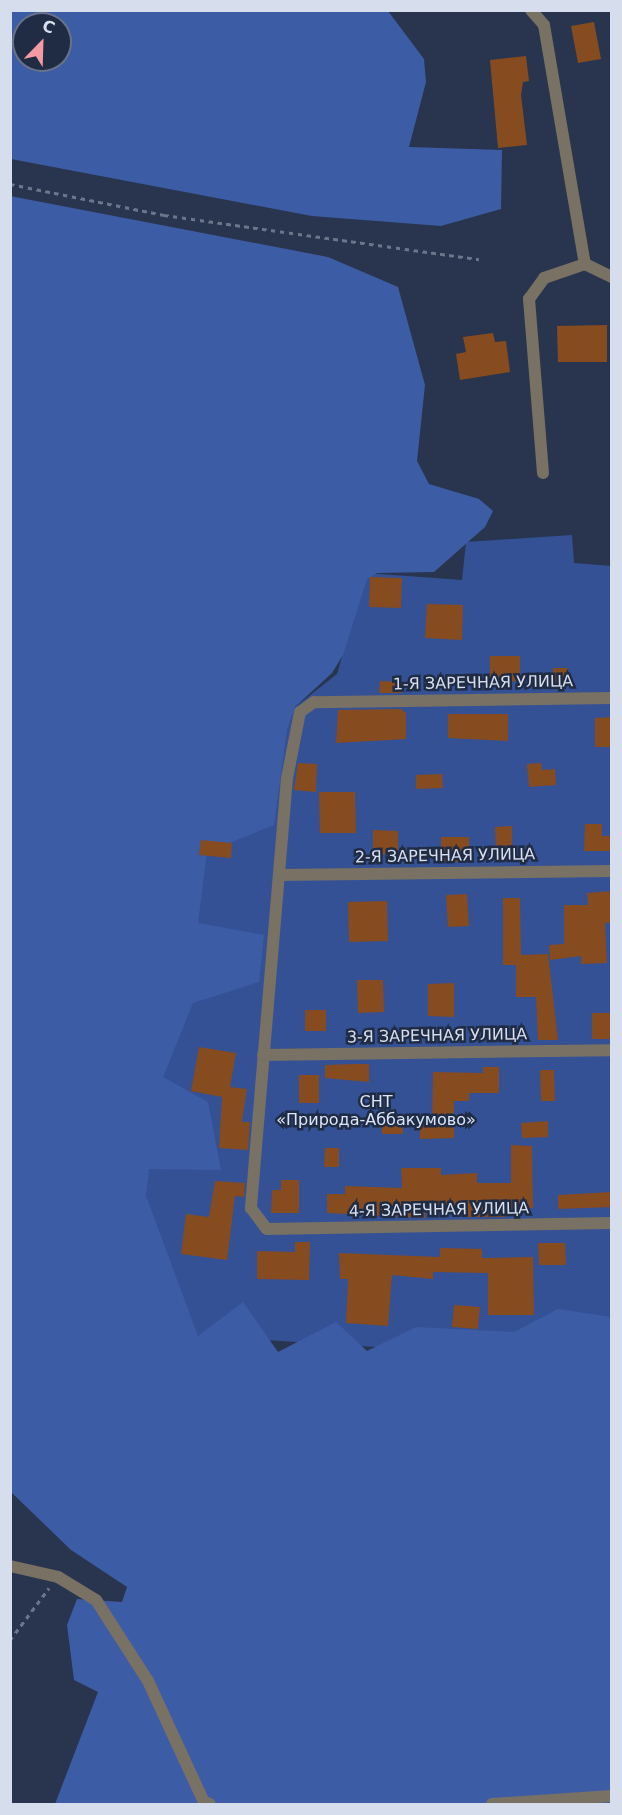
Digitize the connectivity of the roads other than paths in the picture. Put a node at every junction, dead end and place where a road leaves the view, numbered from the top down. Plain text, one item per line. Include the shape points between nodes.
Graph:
1 (531, 10) edge
2 (585, 264) junction
3 (612, 277) edge
4 (543, 473) dead end
5 (612, 698) edge
6 (612, 871) edge
7 (279, 875) junction
8 (612, 1050) edge
9 (263, 1055) junction
10 (612, 1223) edge
11 (267, 1229) joint
12 (10, 1566) edge
13 (612, 1796) edge
14 (210, 1804) edge
15 (492, 1804) edge

1 - 2 street via 544,25
2 - 3 street
2 - 4 street via 544,278 529,299
5 - 7 street, 1-Я ЗАРЕЧНАЯ УЛИЦА via 314,702 300,712 292,737
6 - 7 street, 2-Я ЗАРЕЧНАЯ УЛИЦА
7 - 9 street, 1-Я ЗАРЕЧНАЯ УЛИЦА
8 - 9 street, 3-Я ЗАРЕЧНАЯ УЛИЦА
9 - 11 street, 1-Я ЗАРЕЧНАЯ УЛИЦА via 251,1209
10 - 11 street, 4-Я ЗАРЕЧНАЯ УЛИЦА
12 - 14 street via 58,1577 96,1600 148,1681 204,1802
13 - 15 street

